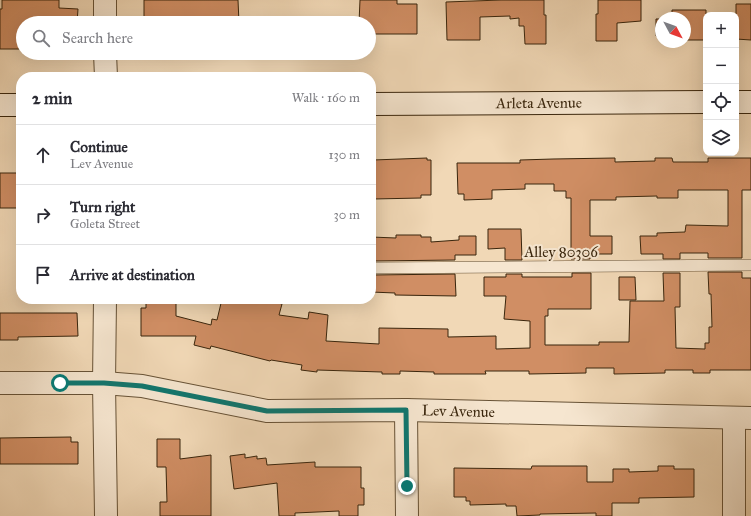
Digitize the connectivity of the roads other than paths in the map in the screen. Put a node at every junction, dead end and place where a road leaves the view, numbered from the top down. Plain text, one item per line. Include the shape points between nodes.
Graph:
1 (105, 0) edge
2 (105, 16) edge
3 (105, 60) edge
4 (106, 72) edge
5 (703, 102) edge
6 (739, 102) edge
7 (751, 102) edge
8 (376, 104) edge
9 (0, 105) edge
10 (16, 105) edge
11 (751, 265) edge
12 (376, 268) edge
13 (105, 304) edge
14 (0, 383) edge
15 (104, 383) junction
16 (406, 410) junction
17 (742, 418) edge
18 (106, 516) edge
19 (407, 516) edge
20 (734, 516) edge

1 - 2 street
3 - 4 street
5 - 8 street, Arleta Avenue
6 - 7 street
9 - 10 street
11 - 12 lane, Alley 80306
13 - 15 street
14 - 15 street, Lev Avenue
15 - 16 street, Lev Avenue via 142,386 267,411
15 - 18 street
16 - 17 street, Lev Avenue
16 - 19 street
17 - 20 street

